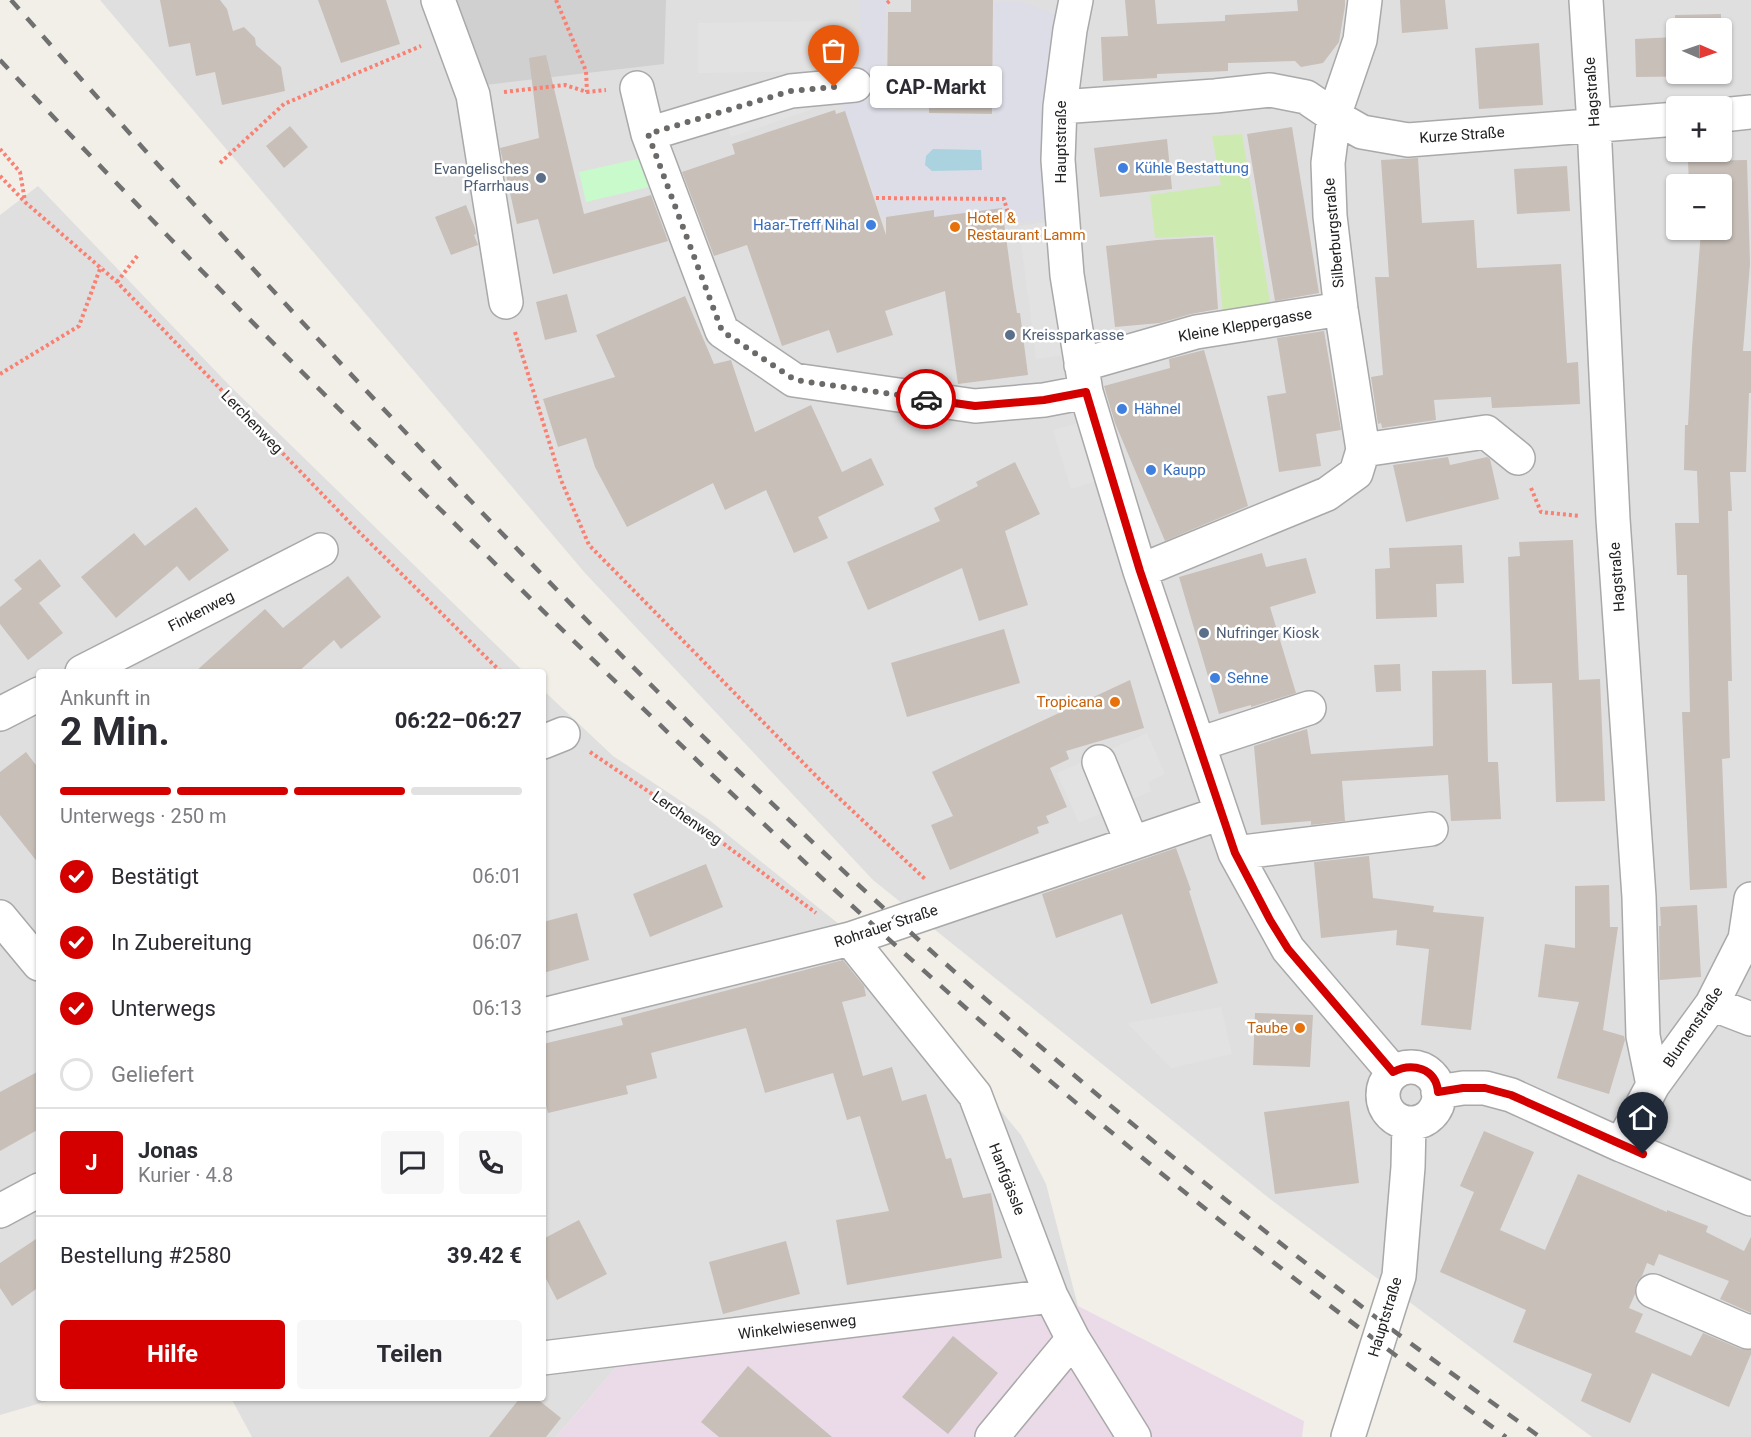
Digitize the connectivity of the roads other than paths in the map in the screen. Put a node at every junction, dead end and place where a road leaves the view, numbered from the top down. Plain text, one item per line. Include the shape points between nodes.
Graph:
1 (438, 0) edge
2 (1076, 0) edge
3 (1365, 0) edge
4 (1586, 0) edge
5 (855, 85) dead end
6 (637, 88) road end
7 (1060, 107) junction
8 (1751, 112) edge
9 (1732, 114) edge
10 (1334, 116) junction
11 (1666, 120) edge
12 (1594, 125) junction
13 (648, 134) junction
14 (506, 302) road end
15 (1341, 309) junction
16 (1084, 378) junction
17 (1363, 450) junction
18 (1518, 458) road end
19 (321, 550) dead end
20 (1140, 571) junction
21 (88, 669) edge
22 (36, 696) edge
23 (1310, 708) dead end
24 (0, 714) edge
25 (1199, 744) junction
26 (1099, 762) dead end
27 (1221, 813) junction
28 (1431, 829) dead end
29 (1132, 843) junction
30 (1235, 853) junction
31 (1751, 899) edge
32 (0, 917) edge
33 (837, 930) junction
34 (36, 960) edge
35 (1712, 1004) junction
36 (546, 1015) edge
37 (1751, 1019) edge
38 (1393, 1072) junction
39 (1653, 1086) junction
40 (1438, 1092) junction
41 (1409, 1123) junction
42 (1621, 1145) junction
43 (36, 1192) edge
44 (1751, 1200) edge
45 (0, 1211) edge
46 (1653, 1291) dead end
47 (1051, 1296) junction
48 (1751, 1331) edge
49 (1073, 1339) junction
50 (546, 1358) edge
51 (992, 1437) edge
52 (1134, 1437) edge
53 (1348, 1437) edge

1 - 14 street via 473,95
2 - 7 street, Hauptstraße
3 - 10 street, Silberburgstraße via 1360,40
4 - 12 street, Hagstraße
5 - 13 street via 791,91
6 - 13 street, Kleine Kleppergasse
7 - 10 street via 1270,90 1306,97
7 - 16 street, Hauptstraße via 1058,160 1067,275
8 - 9 street
10 - 12 street, Kurze Straße via 1362,132 1408,140
10 - 15 street, Silberburgstraße via 1329,163 1330,216
11 - 12 street, Kurze Straße
12 - 39 street, Hagstraße via 1613,519 1639,897 1643,1036
13 - 16 street, Kleine Kleppergasse via 722,331 795,380 975,406 1044,400
15 - 16 street, Kleine Kleppergasse via 1196,332
15 - 17 street, Silberburgstraße
16 - 20 street, Hauptstraße
17 - 18 street via 1486,432
17 - 20 street via 1356,472 1327,494
19 - 21 street, Finkenweg
20 - 25 street, Hauptstraße
22 - 24 street
23 - 25 street
25 - 27 street, Hauptstraße
26 - 29 street
27 - 29 street, Rohrauer Straße
27 - 30 street, Hauptstraße
28 - 30 street
29 - 33 street, Rohrauer Straße via 952,904
30 - 38 street, Hauptstraße via 1288,949
31 - 35 street, Blumenstraße via 1745,939
32 - 34 street
33 - 36 street, Rohrauer Straße
33 - 47 street, Hanfgässle via 975,1095
35 - 37 street
35 - 39 street, Blumenstraße
38 - 40 street via 1410,1066 1420,1068 1435,1080
38 - 41 street via 1382,1097 1389,1113
39 - 42 street
40 - 41 street via 1436,1107 1430,1115
40 - 42 street via 1485,1088 1511,1095
41 - 53 street, Hauptstraße via 1399,1276
42 - 44 street
43 - 45 street
46 - 48 street
47 - 49 street, Hanfgässle
47 - 50 street, Winkelwiesenweg
49 - 51 street
49 - 52 street, Hanfgässle

